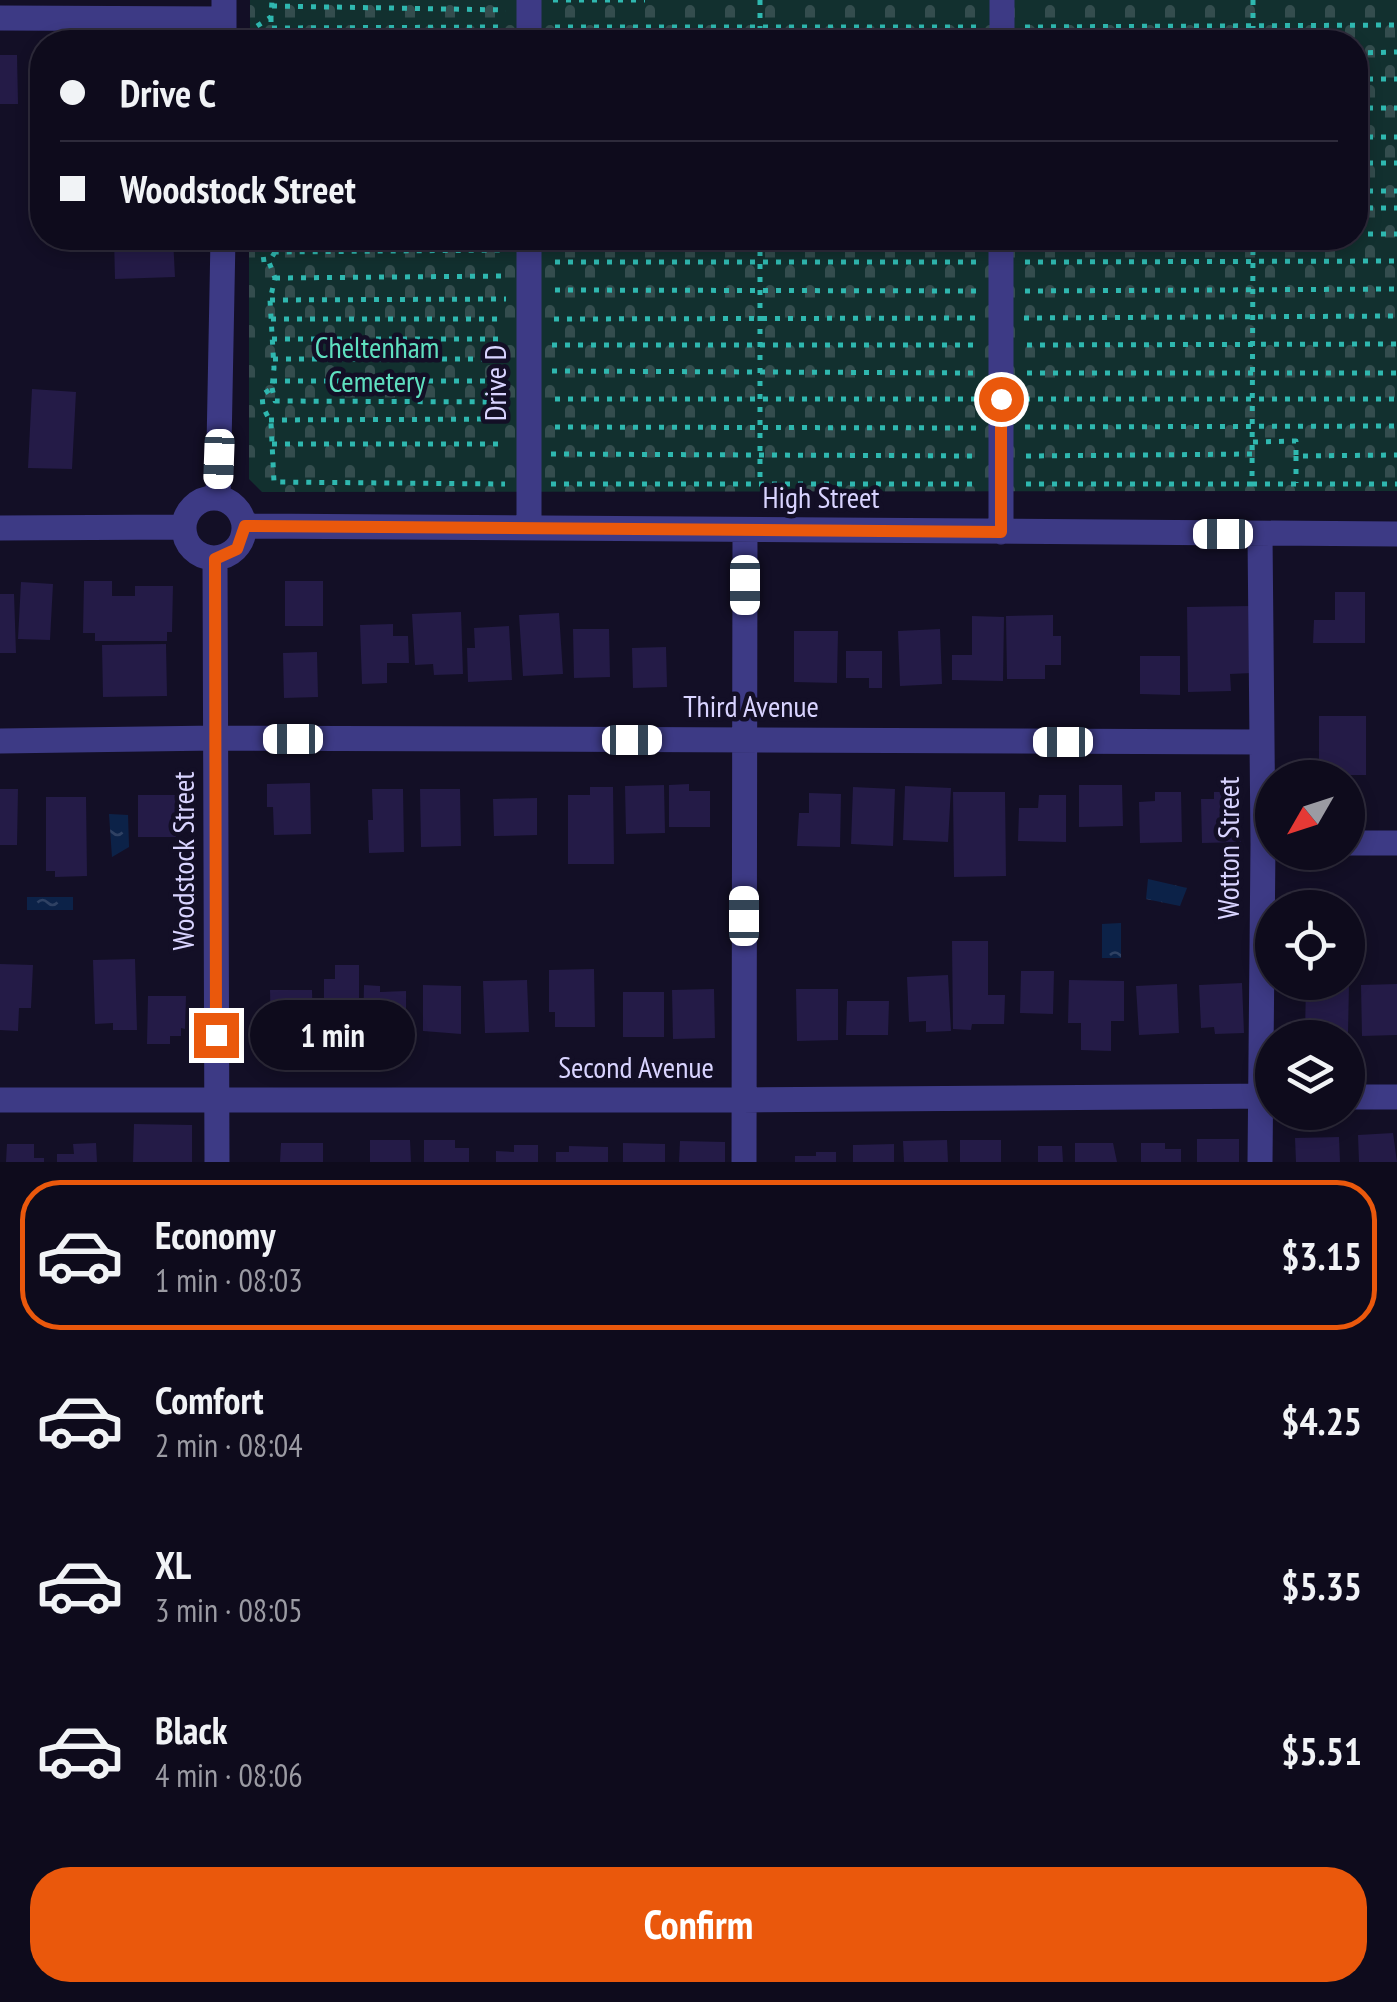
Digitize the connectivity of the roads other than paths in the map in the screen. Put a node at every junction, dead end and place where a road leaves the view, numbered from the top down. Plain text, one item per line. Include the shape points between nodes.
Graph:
1 (1002, 0) edge
2 (0, 18) edge
3 (224, 21) edge
4 (1002, 30) edge
5 (223, 250) edge
6 (1001, 250) edge
7 (529, 348) edge
8 (218, 498) junction
9 (245, 526) junction
10 (184, 527) junction
11 (0, 528) edge
12 (529, 528) junction
13 (745, 530) junction
14 (1001, 532) junction
15 (1397, 534) edge
16 (1260, 535) junction
17 (215, 559) junction
18 (217, 738) junction
19 (746, 740) junction
20 (0, 741) edge
21 (1261, 742) junction
22 (1262, 760) edge
23 (1365, 843) edge
24 (1397, 843) edge
25 (1268, 870) edge
26 (1267, 1020) edge
27 (1255, 1096) edge
28 (1365, 1096) edge
29 (1397, 1097) edge
30 (0, 1100) edge
31 (743, 1100) junction
32 (216, 1101) junction
33 (1263, 1130) edge
34 (217, 1162) edge
35 (744, 1162) edge
36 (1260, 1162) edge

1 - 4 street
2 - 3 street
5 - 8 street
6 - 14 street
7 - 12 street, Drive D
8 - 9 street via 236,507
8 - 10 street via 193,506
9 - 12 street, High Street
9 - 17 street via 237,549
10 - 11 street
10 - 17 street via 192,549
12 - 13 street, High Street
13 - 14 street, High Street
13 - 19 street
14 - 16 street, High Street
15 - 16 street, High Street
16 - 21 street, Wotton Street
17 - 18 street, Woodstock Street
18 - 19 street, Third Avenue
18 - 20 street, Third Avenue
18 - 32 street, Woodstock Street
19 - 21 street, Third Avenue
19 - 31 street
21 - 22 street, Wotton Street
23 - 24 street
25 - 26 street, Wotton Street
27 - 31 street, Second Avenue
28 - 29 street
30 - 32 street, Second Avenue
31 - 32 street, Second Avenue
31 - 35 street
32 - 34 street, Woodstock Street
33 - 36 street, Wotton Street

